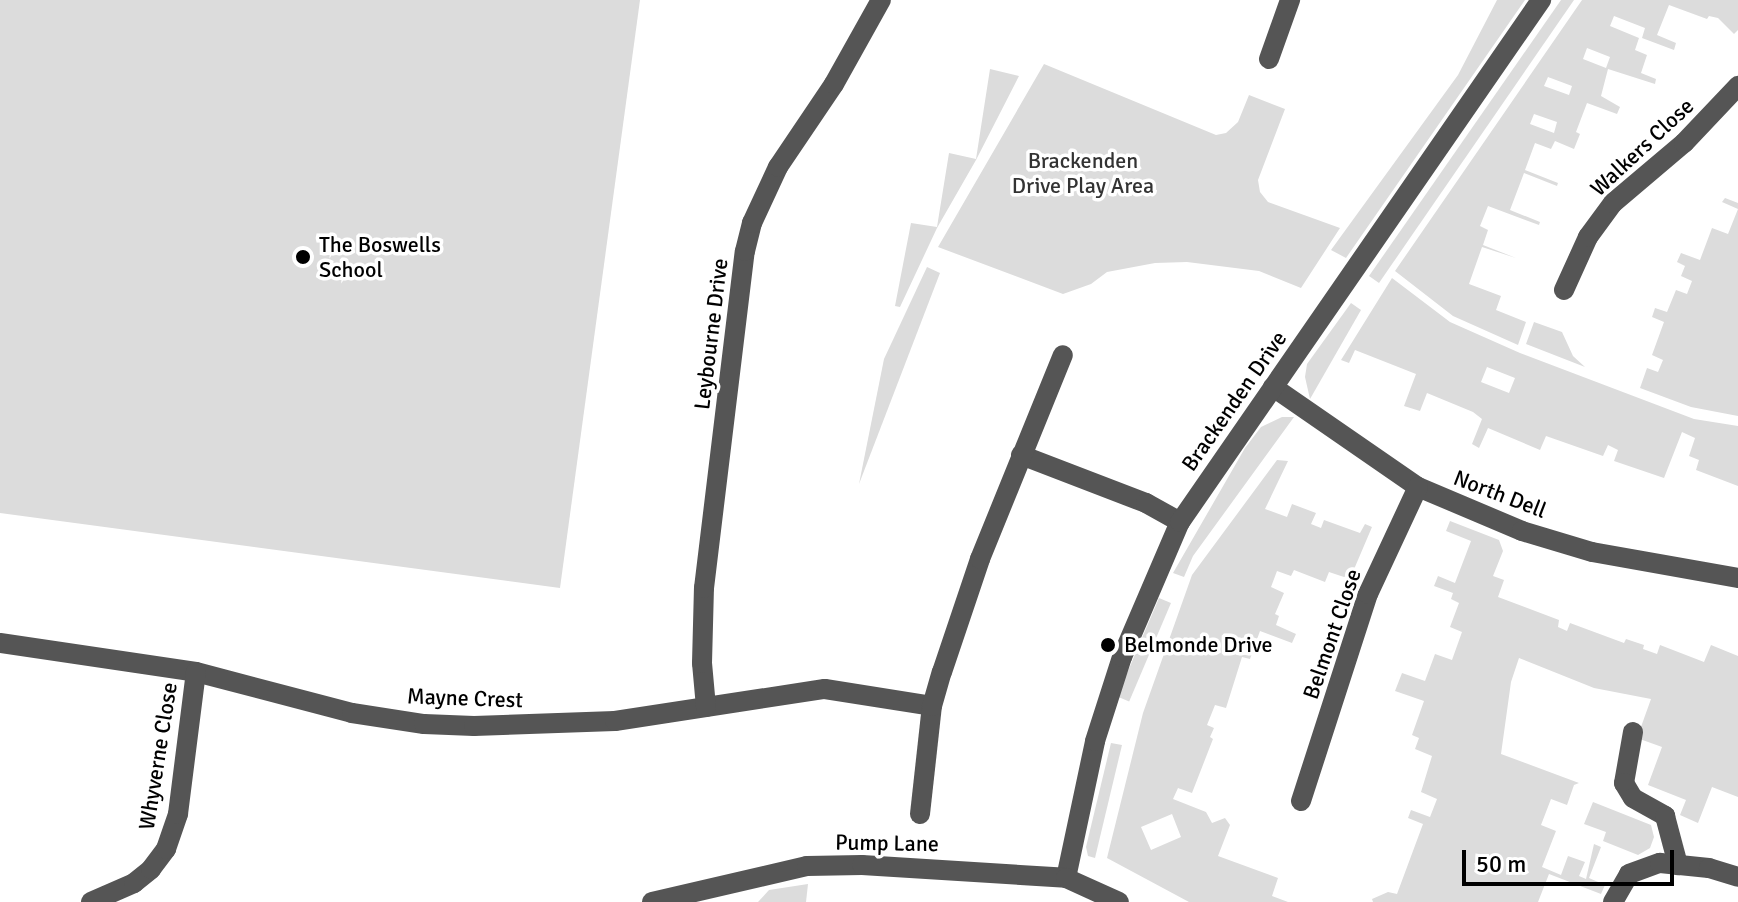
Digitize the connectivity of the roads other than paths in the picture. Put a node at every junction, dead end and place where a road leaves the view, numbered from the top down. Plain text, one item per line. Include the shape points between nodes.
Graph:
1 (881, 0) edge
2 (1290, 0) edge
3 (1541, 0) edge
4 (1269, 59) dead end
5 (1738, 86) edge
6 (1564, 290) dead end
7 (1063, 355) dead end
8 (1273, 387) junction
9 (1021, 455) junction
10 (1418, 487) junction
11 (1180, 522) junction
12 (1738, 578) edge
13 (0, 643) edge
14 (196, 672) junction
15 (932, 706) junction
16 (706, 707) junction
17 (1633, 732) dead end
18 (1301, 801) dead end
19 (920, 814) dead end
20 (1678, 865) junction
21 (1738, 877) edge
22 (1066, 878) junction
23 (720, 894) edge
24 (91, 902) edge
25 (652, 902) edge
26 (1119, 902) edge
27 (1613, 902) edge

1 - 16 street, Leybourne Drive via 834,84 778,167 745,251 704,588 701,652
2 - 4 street
3 - 8 street, Brackenden Drive
5 - 6 street, Walkers Close via 1684,143 1613,203 1588,237
7 - 9 street
8 - 10 street, North Dell
8 - 11 street, Brackenden Drive
9 - 11 street via 1146,503
9 - 15 street
10 - 12 street, North Dell via 1522,531 1592,552
10 - 18 street, Belmont Close via 1368,594
11 - 22 street, Brackenden Drive via 1149,588 1095,741
13 - 14 street, Mayne Crest
14 - 16 street, Mayne Crest via 352,713 424,724 615,721
14 - 24 street, Whyverne Close via 178,814 166,849 134,883
15 - 16 street, Mayne Crest via 825,689
15 - 19 street
17 - 20 street via 1624,783 1633,798 1665,816
20 - 21 street
20 - 27 street via 1660,863 1629,874
22 - 23 street, Pump Lane via 932,867 807,866
22 - 26 street, Pump Lane
23 - 25 street, Pump Lane

